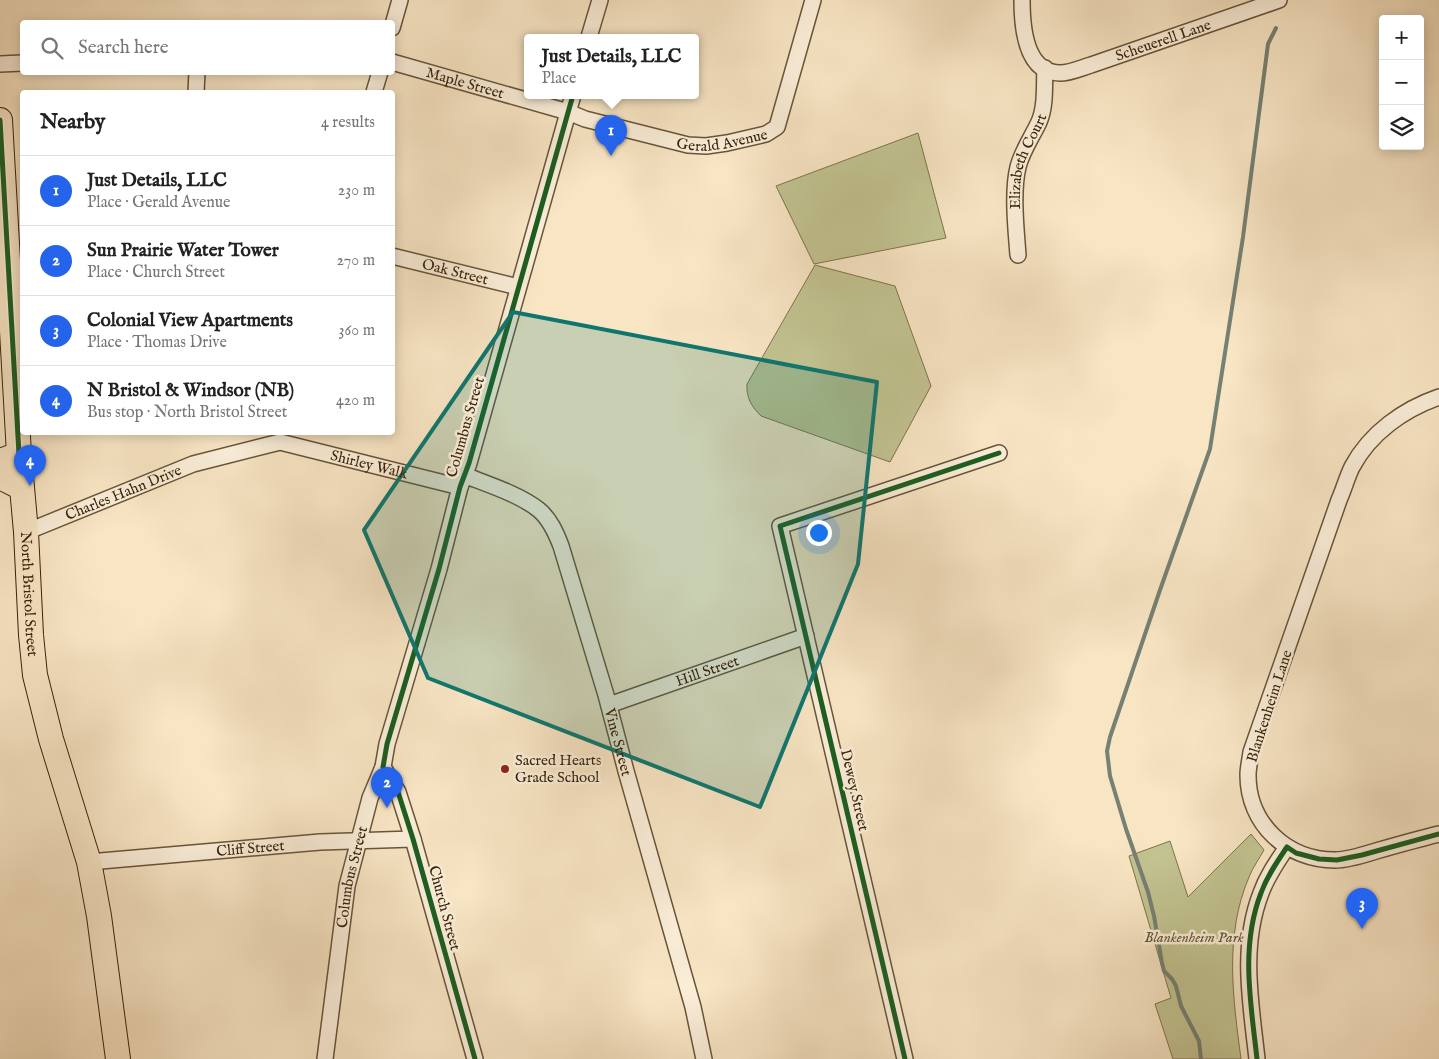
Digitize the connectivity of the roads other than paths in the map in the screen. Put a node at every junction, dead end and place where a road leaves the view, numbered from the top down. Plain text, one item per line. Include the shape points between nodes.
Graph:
1 (400, 0) edge
2 (600, 0) edge
3 (813, 0) edge
4 (1022, 0) edge
5 (1279, 0) edge
6 (394, 20) edge
7 (590, 34) edge
8 (20, 63) edge
9 (395, 63) edge
10 (0, 64) edge
11 (1046, 68) junction
12 (197, 75) edge
13 (379, 75) edge
14 (196, 90) edge
15 (375, 90) edge
16 (572, 99) edge
17 (568, 112) junction
18 (0, 120) edge
19 (1018, 255) dead end
20 (395, 257) edge
21 (16, 265) edge
22 (518, 287) junction
23 (1439, 397) edge
24 (999, 453) dead end
25 (10, 457) edge
26 (221, 458) joint
27 (0, 477) edge
28 (462, 481) junction
29 (22, 488) junction
30 (26, 532) junction
31 (806, 636) junction
32 (609, 705) junction
33 (383, 767) junction
34 (1439, 834) edge
35 (413, 839) junction
36 (358, 840) junction
37 (1287, 847) junction
38 (89, 862) junction
39 (118, 1059) edge
40 (325, 1059) edge
41 (475, 1059) edge
42 (704, 1059) edge
43 (905, 1059) edge
44 (1257, 1059) edge

1 - 6 street
2 - 7 street
3 - 17 street, Gerald Avenue via 777,127 766,134 713,145 688,145 586,120
4 - 11 street via 1024,29 1030,51 1040,66
5 - 11 street, Scheuerell Lane via 1069,71 1059,73
8 - 10 street
9 - 17 street, Maple Street
11 - 19 street, Elizabeth Court via 1042,111 1016,175
12 - 14 street
13 - 15 street
16 - 17 street, Columbus Street
17 - 22 street, Columbus Street
18 - 21 main road, North Bristol Street
20 - 22 street, Oak Street
21 - 25 main road, North Bristol Street
22 - 28 street, Columbus Street
23 - 37 street, Blankenheim Lane via 1407,411 1392,422 1364,448 1352,467 1251,752 1248,776 1254,806 1264,825
24 - 31 street, Dewey Street via 780,526
25 - 29 main road, North Bristol Street
26 - 28 street, Shirley Walk via 280,442
26 - 30 street, Charles Hahn Drive via 193,464
27 - 29 main road
28 - 32 street, Vine Street via 505,491 539,510 550,523 561,546
28 - 33 street, Columbus Street
29 - 30 main road, North Bristol Street
30 - 38 main road, North Bristol Street via 35,676
31 - 32 street, Hill Street
31 - 43 street, Dewey Street
32 - 42 street, Vine Street via 693,1007
33 - 35 street, Church Street via 398,792
33 - 36 street, Columbus Street
34 - 37 street, Blankenheim Lane via 1336,860 1312,857
35 - 36 street, Cliff Street
35 - 41 street, Church Street
36 - 38 street, Cliff Street
36 - 40 street, Columbus Street via 347,886
37 - 44 street via 1260,893 1251,930 1248,983
38 - 39 main road, North Bristol Street

